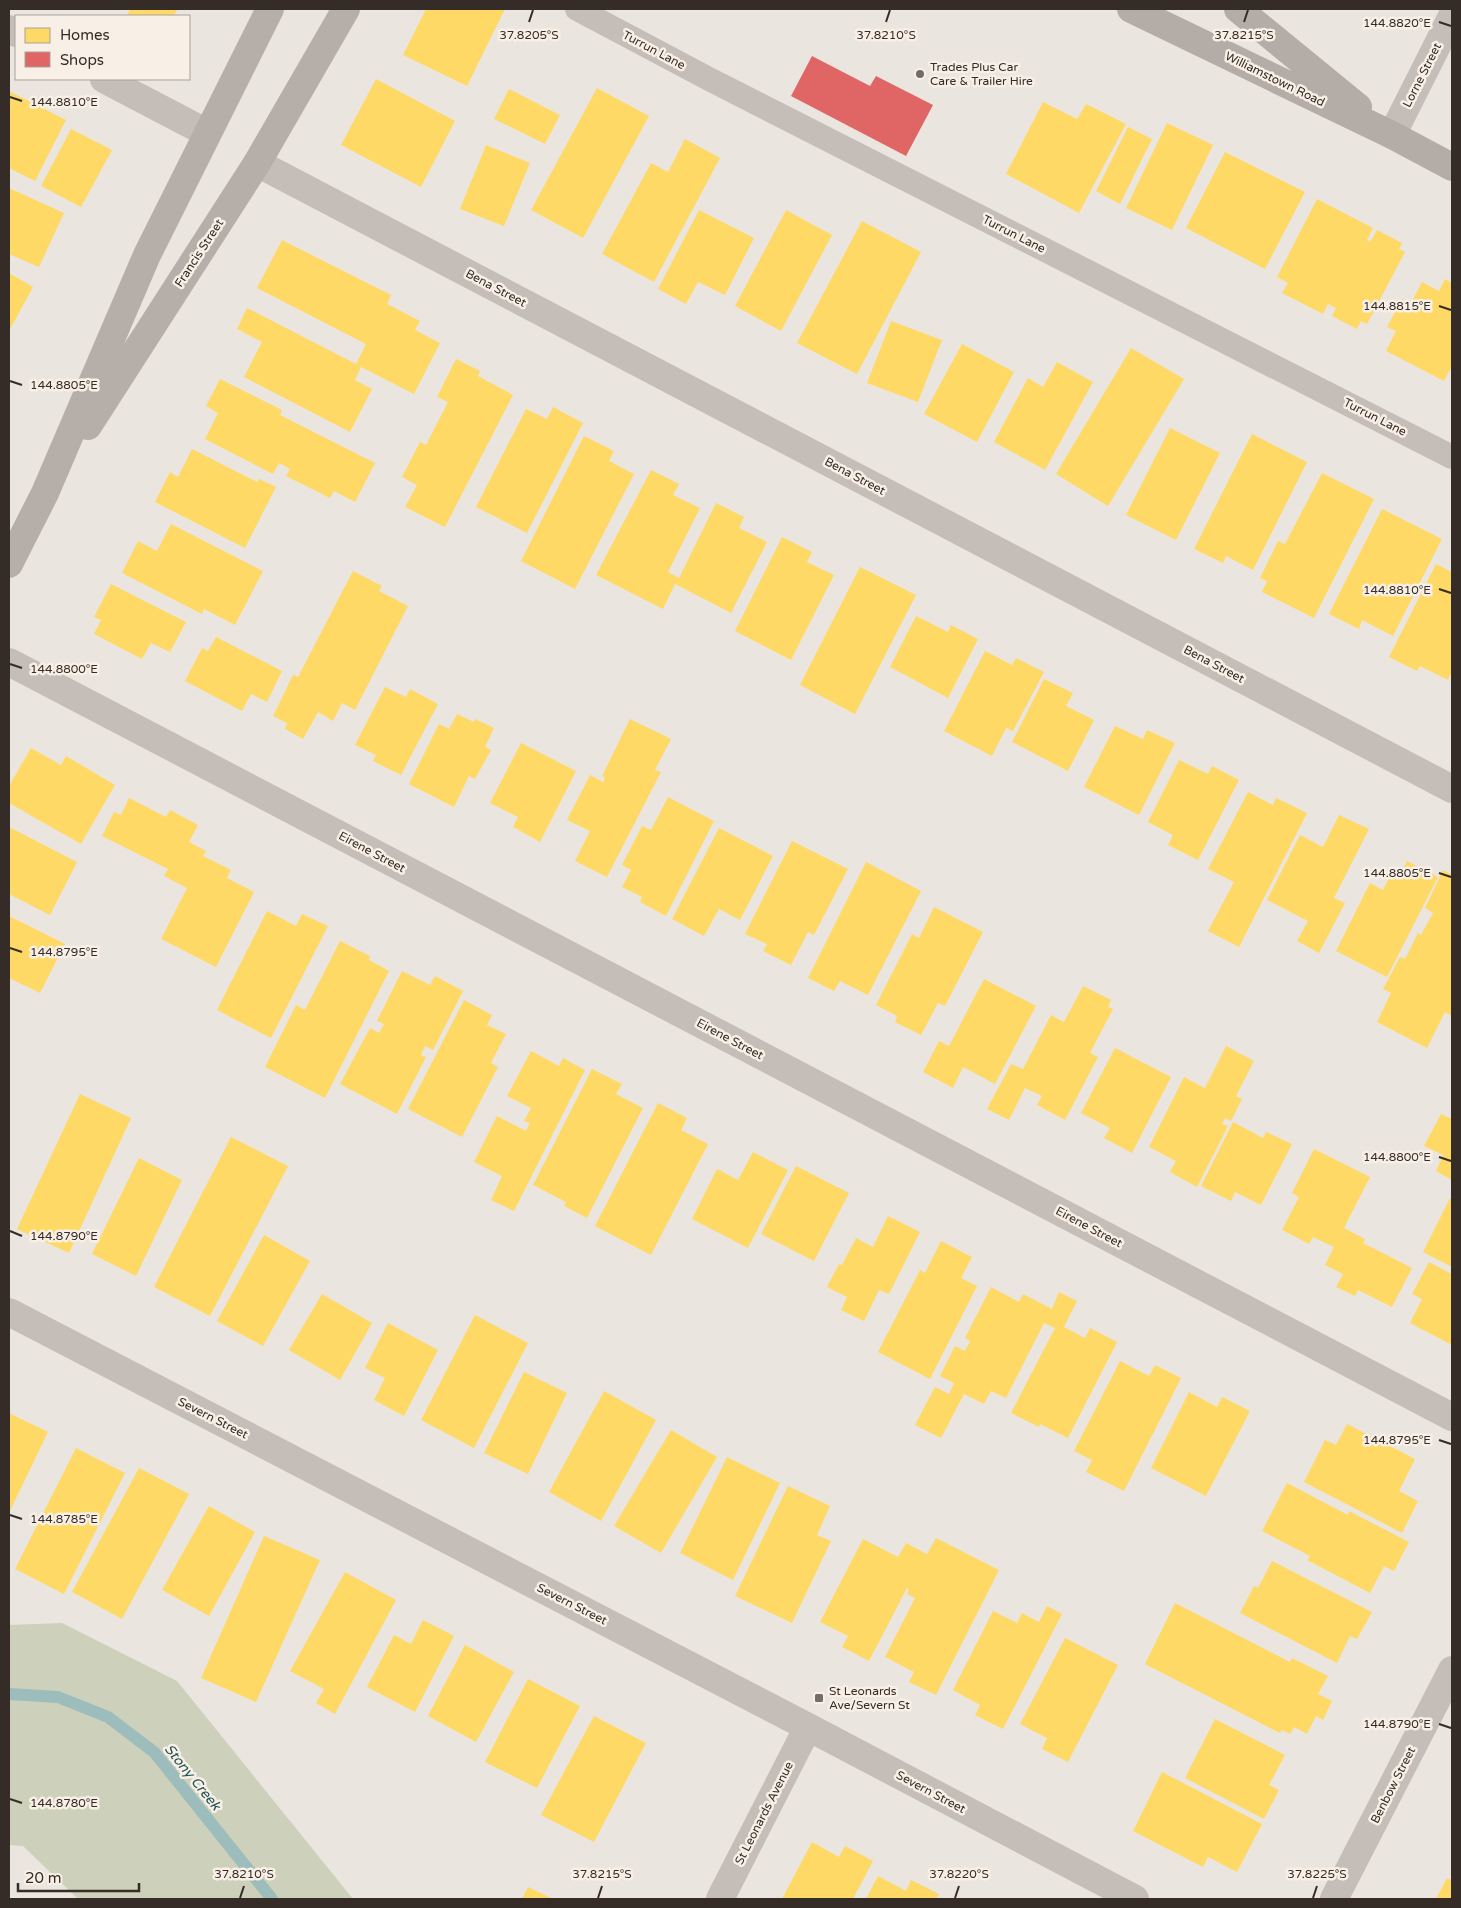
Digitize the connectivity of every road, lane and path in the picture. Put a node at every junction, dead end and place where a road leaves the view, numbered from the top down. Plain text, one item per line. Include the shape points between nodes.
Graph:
1 (270, 9) edge
2 (346, 9) edge
3 (578, 9) edge
4 (1131, 9) edge
5 (1238, 9) edge
6 (1452, 16) edge
7 (106, 80) edge
8 (207, 133) junction
9 (1392, 135) junction
10 (257, 163) junction
11 (1452, 167) edge
12 (1452, 457) edge
13 (45, 493) junction
14 (9, 564) edge
15 (9, 662) edge
16 (1452, 789) edge
17 (9, 1312) edge
18 (1452, 1416) edge
19 (1452, 1670) edge
20 (808, 1727) junction
21 (720, 1899) edge
22 (1135, 1899) edge
23 (1334, 1899) edge

1 - 8 main road, Francis Street
2 - 10 main road, Francis Street
3 - 12 lane, Turrun Lane via 709,80
4 - 9 main road, Williamstown Road
5 - 9 main road, Williamstown Road
6 - 9 street, Lorne Street
7 - 8 street
8 - 13 main road, Francis Street via 147,255
9 - 11 main road, Williamstown Road
10 - 13 main road, Francis Street
10 - 16 street, Bena Street
13 - 14 main road, Francis Street
15 - 18 street, Eirene Street
17 - 20 street, Severn Street
19 - 23 street, Benbow Street
20 - 21 street, St Leonards Avenue
20 - 22 street, Severn Street

